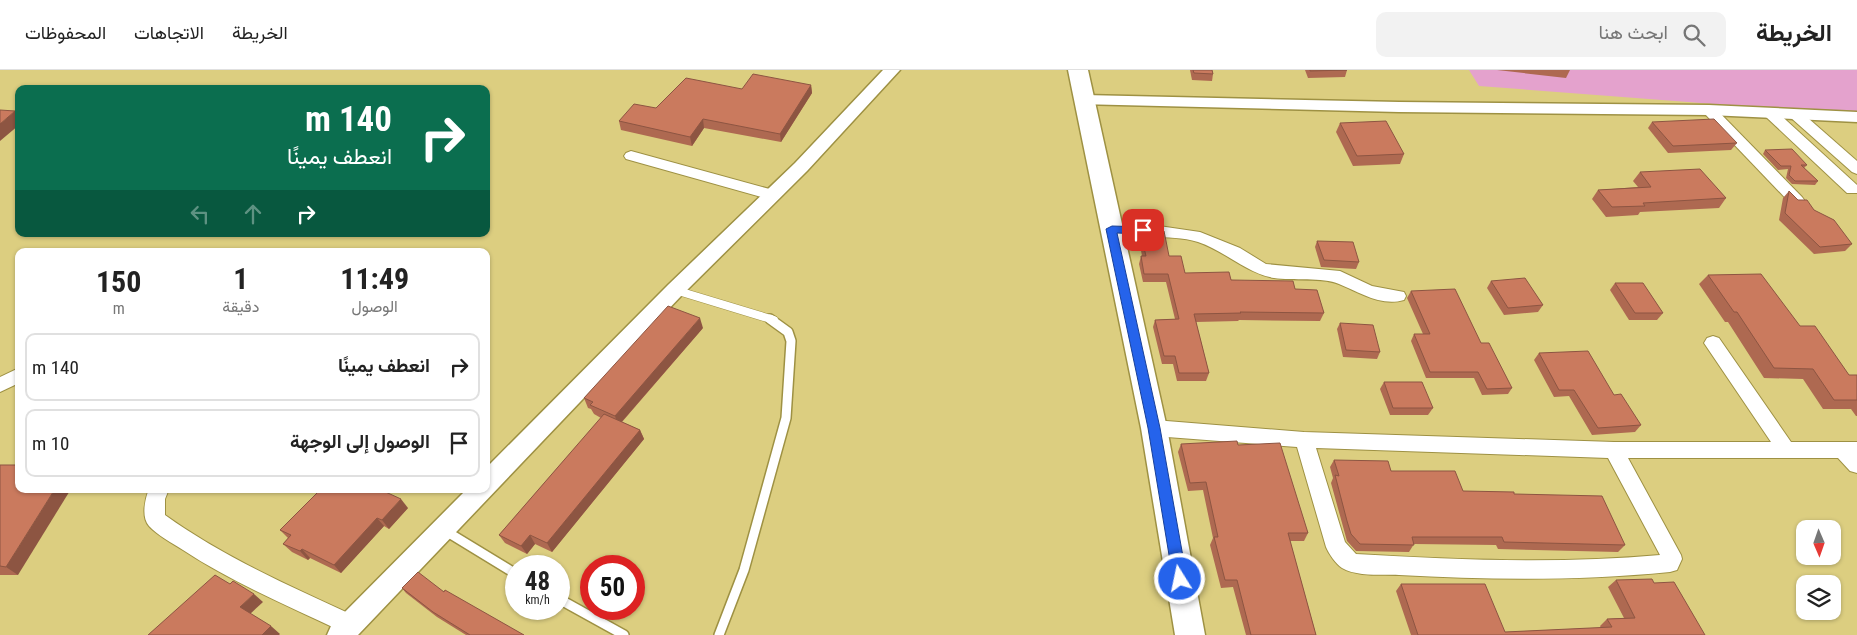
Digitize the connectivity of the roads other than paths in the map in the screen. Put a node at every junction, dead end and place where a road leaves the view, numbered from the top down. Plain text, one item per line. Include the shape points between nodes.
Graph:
1 (892, 70) edge
2 (1080, 79) edge
3 (1709, 110) junction
4 (1770, 113) junction
5 (1795, 114) junction
6 (1857, 117) edge
7 (630, 156) dead end
8 (1857, 169) edge
9 (1852, 189) dead end
10 (772, 195) junction
11 (1797, 201) edge
12 (1112, 229) junction
13 (676, 290) junction
14 (1398, 296) dead end
15 (1713, 343) dead end
16 (15, 377) edge
17 (0, 385) edge
18 (1154, 428) junction
19 (1304, 440) junction
20 (1614, 450) junction
21 (1850, 450) edge
22 (1787, 451) junction
23 (1857, 465) edge
24 (490, 480) edge
25 (157, 493) edge
26 (478, 493) edge
27 (442, 529) junction
28 (505, 567) edge
29 (570, 605) edge
30 (345, 630) edge
31 (624, 635) edge
32 (719, 635) edge
33 (1190, 635) edge

1 - 10 street
2 - 3 street via 1399,107
2 - 12 main road
3 - 4 street
3 - 11 street
4 - 5 street
4 - 9 street
5 - 6 street
5 - 8 street
7 - 10 street
10 - 13 street
12 - 14 street via 1200,237 1262,269 1340,277 1369,292
12 - 18 main road
13 - 24 street
13 - 32 lane via 774,320 788,332 791,341 786,418 744,570
15 - 22 street
16 - 17 street
18 - 19 street
18 - 33 main road
19 - 20 street
19 - 20 street via 1336,547 1355,563 1607,569 1670,564 1671,555
20 - 22 street
21 - 22 street
21 - 23 street
25 - 30 street via 155,519 170,531
26 - 27 street
27 - 28 lane
27 - 30 street
29 - 31 lane

